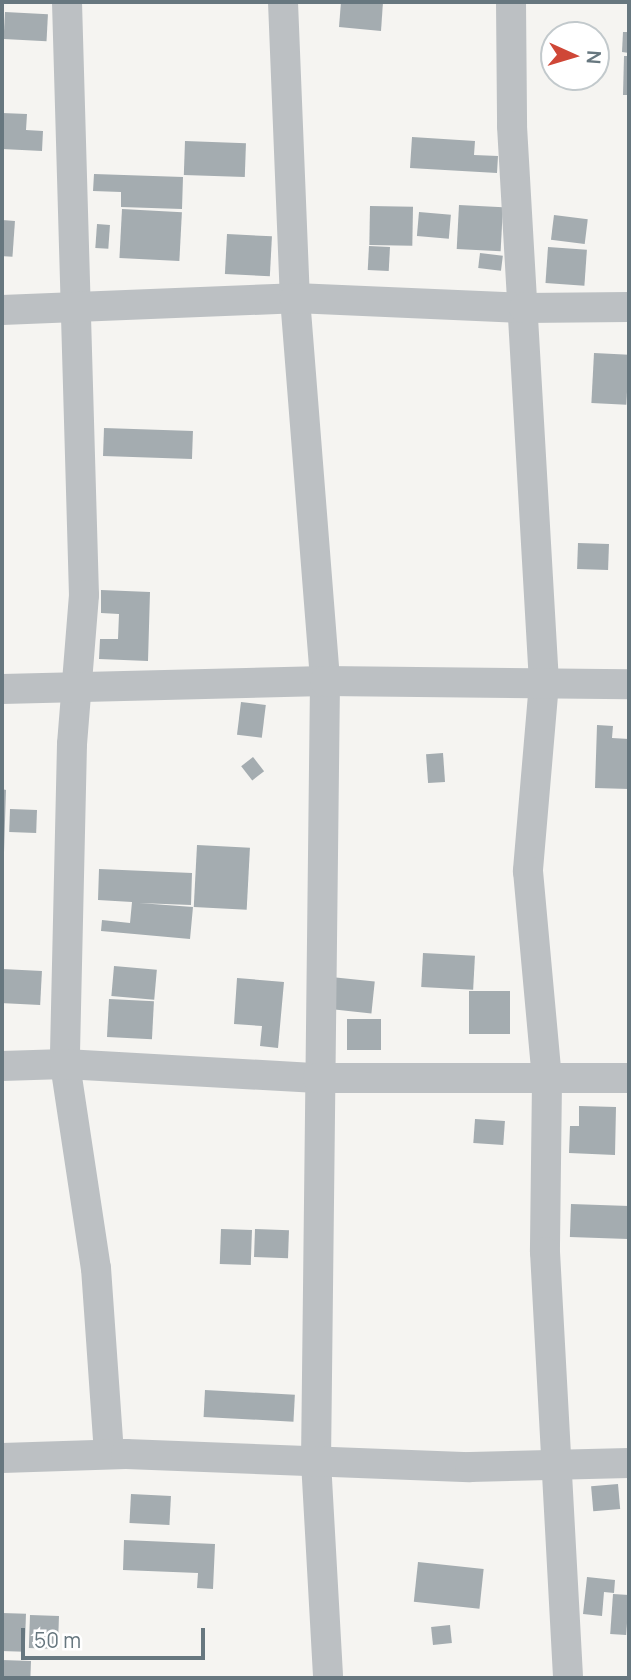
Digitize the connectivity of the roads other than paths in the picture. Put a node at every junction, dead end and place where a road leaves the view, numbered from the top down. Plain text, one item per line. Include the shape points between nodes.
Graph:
1 (67, 2) edge
2 (283, 2) edge
3 (511, 2) edge
4 (295, 298) junction
5 (524, 307) junction
6 (629, 307) edge
7 (78, 309) junction
8 (2, 310) edge
9 (325, 681) junction
10 (544, 683) junction
11 (629, 684) edge
12 (76, 687) junction
13 (2, 689) edge
14 (65, 1064) junction
15 (2, 1066) edge
16 (318, 1078) junction
17 (629, 1078) edge
18 (547, 1081) junction
19 (109, 1454) junction
20 (2, 1458) edge
21 (316, 1461) junction
22 (629, 1463) edge
23 (555, 1465) junction
24 (328, 1678) edge
25 (568, 1678) edge

1 - 7 street
2 - 4 street
3 - 5 street via 512,126
4 - 5 street
4 - 7 street
4 - 9 street
5 - 6 street
5 - 10 street
7 - 8 street
7 - 12 street via 84,595
9 - 10 street
9 - 12 street
9 - 16 street
10 - 11 street
10 - 18 street via 528,871
12 - 13 street
12 - 14 street
14 - 15 street
14 - 16 street
14 - 19 street via 96,1268
16 - 18 street
16 - 21 street
17 - 18 street
18 - 23 street via 545,1252
19 - 20 street
19 - 21 street
21 - 23 street
21 - 24 street
22 - 23 street
23 - 25 street

